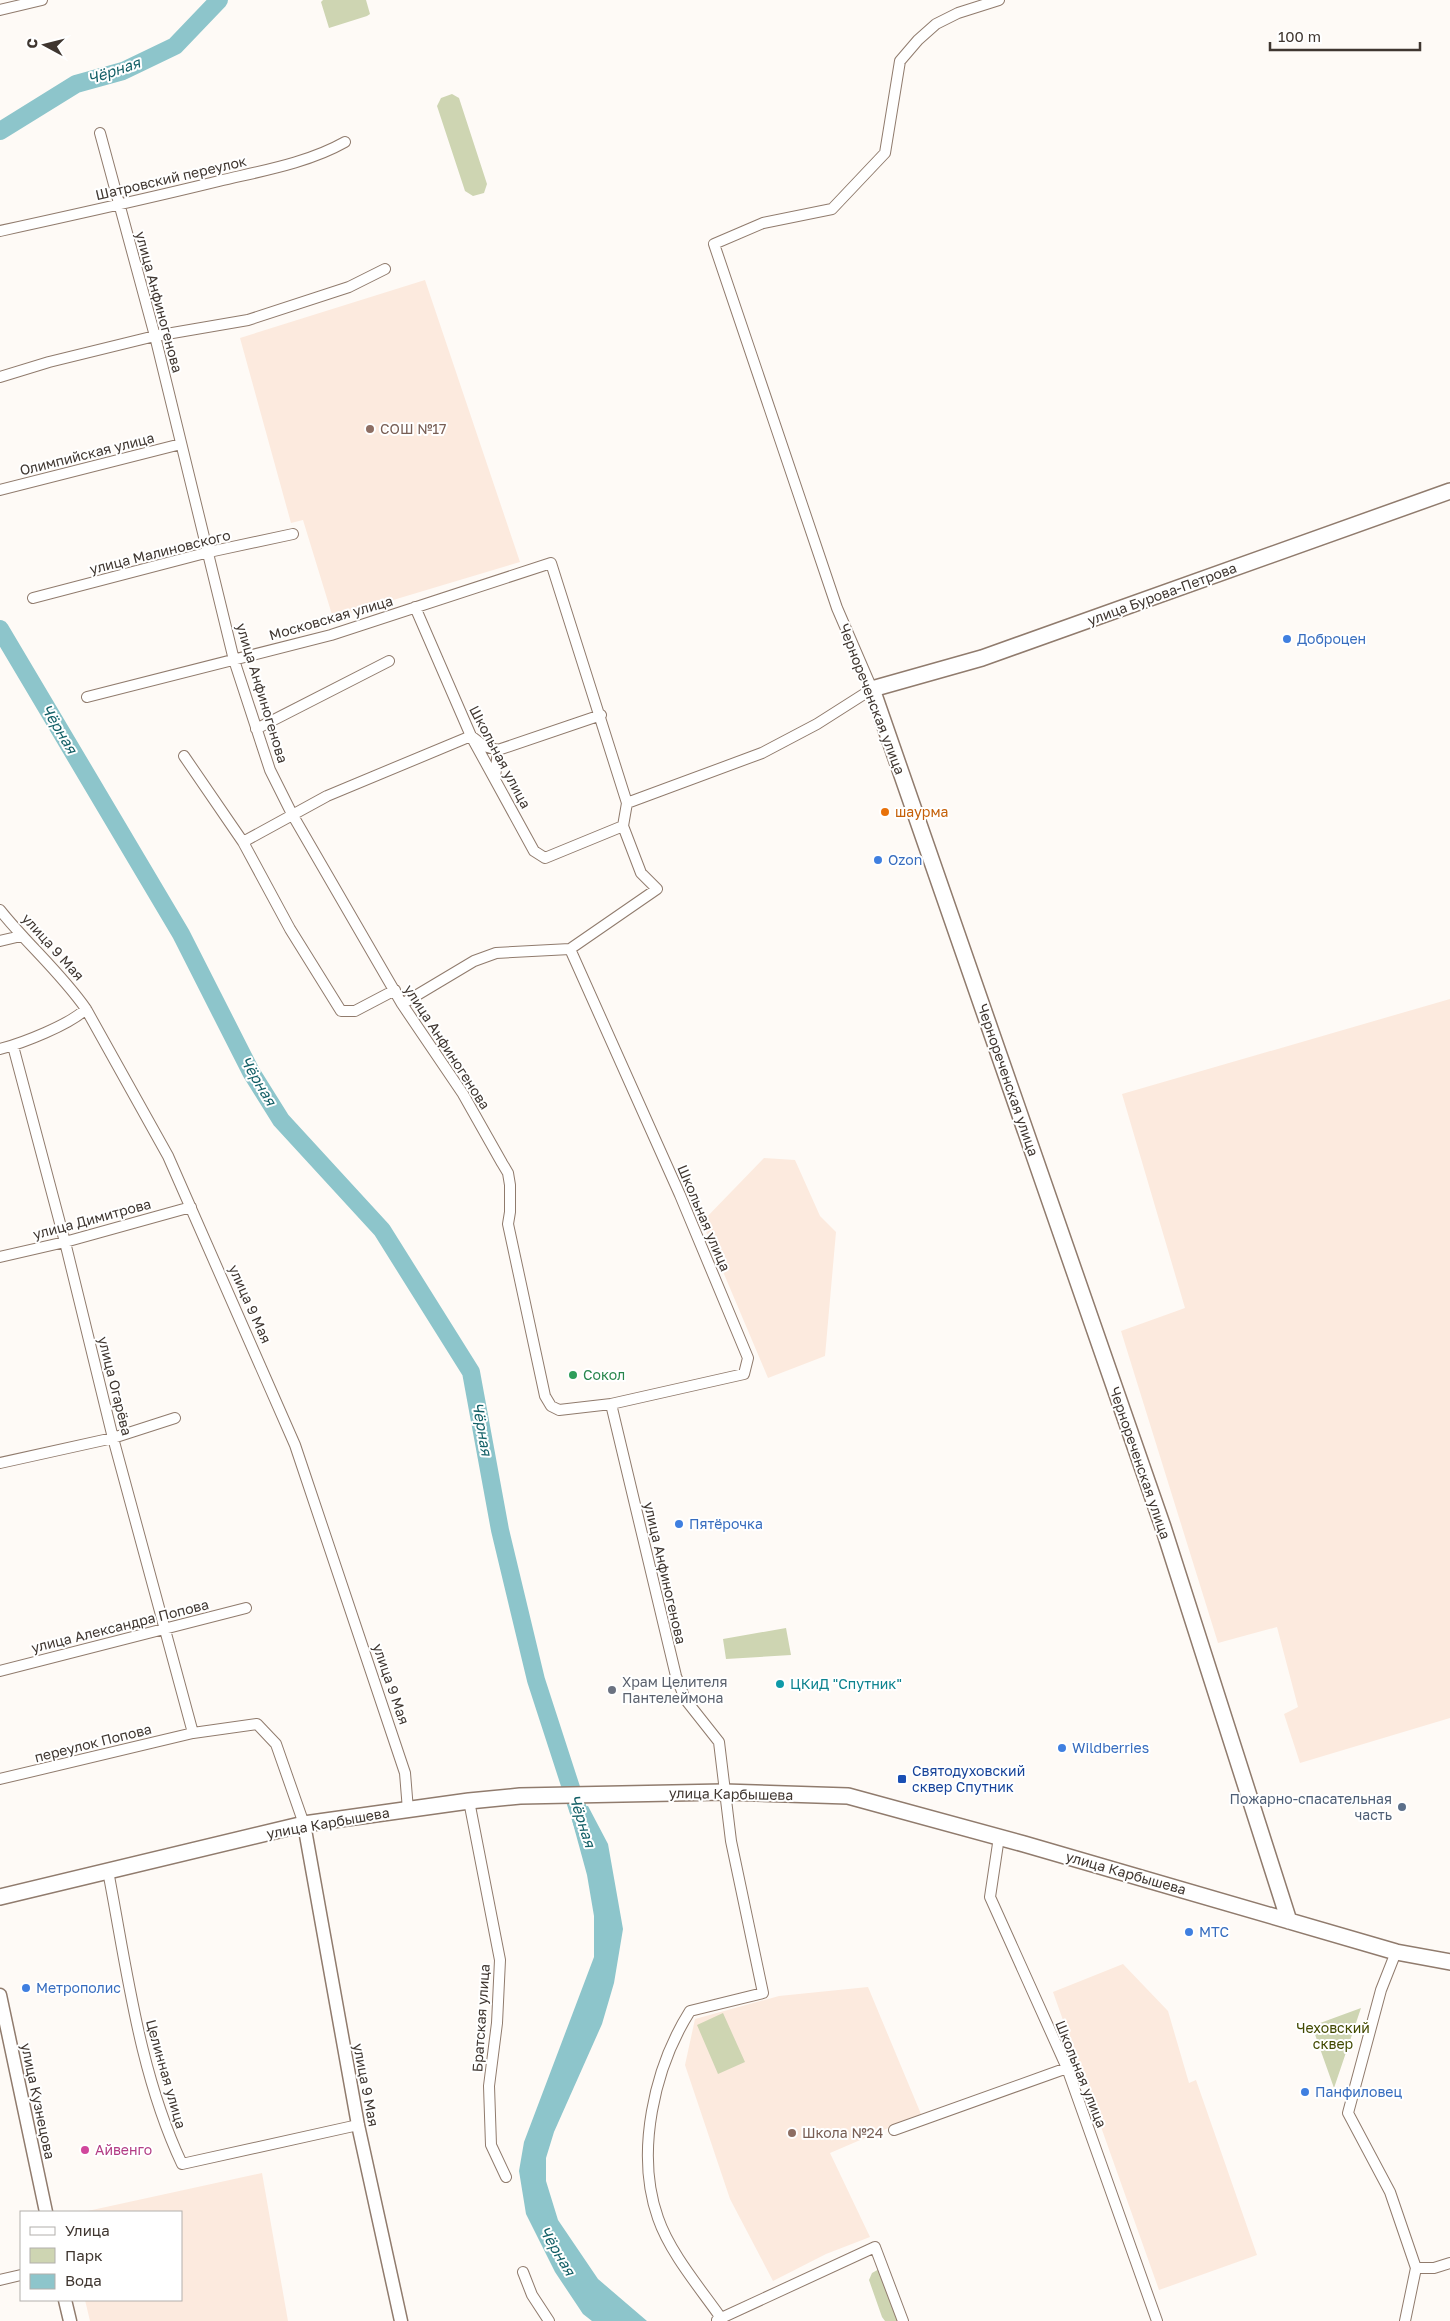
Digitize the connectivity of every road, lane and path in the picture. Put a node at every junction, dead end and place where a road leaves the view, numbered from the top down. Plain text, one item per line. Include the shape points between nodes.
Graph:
1 (42, 0) edge
2 (998, 0) edge
3 (0, 10) edge
4 (100, 133) dead end
5 (345, 142) dead end
6 (120, 205) junction
7 (0, 231) edge
8 (384, 269) dead end
9 (155, 336) junction
10 (0, 377) edge
11 (181, 444) junction
12 (0, 490) edge
13 (1450, 491) edge
14 (293, 534) dead end
15 (209, 552) junction
16 (33, 598) dead end
17 (415, 607) junction
18 (234, 660) junction
19 (388, 661) dead end
20 (872, 689) junction
21 (87, 697) dead end
22 (601, 715) junction
23 (256, 729) junction
24 (471, 736) junction
25 (498, 750) junction
26 (184, 756) dead end
27 (495, 778) junction
28 (627, 803) junction
29 (292, 814) junction
30 (623, 826) junction
31 (243, 842) junction
32 (0, 910) edge
33 (21, 936) junction
34 (0, 941) edge
35 (570, 949) junction
36 (395, 990) junction
37 (402, 1004) junction
38 (86, 1009) junction
39 (13, 1046) junction
40 (0, 1049) edge
41 (191, 1207) junction
42 (510, 1212) junction
43 (518, 1222) dead end
44 (65, 1242) junction
45 (0, 1257) edge
46 (612, 1404) junction
47 (175, 1418) dead end
48 (113, 1438) junction
49 (0, 1463) edge
50 (246, 1608) dead end
51 (165, 1629) junction
52 (0, 1671) edge
53 (193, 1732) junction
54 (0, 1779) edge
55 (724, 1792) junction
56 (469, 1801) junction
57 (408, 1810) junction
58 (304, 1824) junction
59 (999, 1837) junction
60 (108, 1871) junction
61 (0, 1897) edge
62 (1289, 1920) junction
63 (1396, 1952) junction
64 (1450, 1962) edge
65 (0, 1995) edge
66 (1067, 2068) junction
67 (358, 2125) junction
68 (894, 2130) dead end
69 (506, 2177) dead end
70 (46, 2211) edge
71 (1450, 2263) edge
72 (1416, 2268) junction
73 (522, 2272) dead end
74 (20, 2275) edge
75 (0, 2280) edge
76 (65, 2301) edge
77 (718, 2319) edge
78 (70, 2321) edge
79 (401, 2321) edge
80 (549, 2321) edge
81 (903, 2321) edge
82 (1157, 2321) edge
83 (1405, 2321) edge

1 - 3 street
2 - 20 street, Чернореченская улица via 936,24 900,61 885,153 832,209 763,223 714,244 837,608
4 - 6 street, улица Анфиногенова
5 - 6 street, Шатровский переулок via 324,154
6 - 7 street, Шатровский переулок
6 - 9 street, улица Анфиногенова
8 - 9 street via 349,288 248,320
9 - 10 street
9 - 11 street, улица Анфиногенова
11 - 12 street, Олимпийская улица
11 - 15 street, улица Анфиногенова
13 - 20 main road, улица Бурова-Петрова via 982,658
14 - 15 street, улица Малиновского
15 - 16 street, улица Малиновского
15 - 18 street, улица Анфиногенова
17 - 18 street, Московская улица via 331,635
17 - 22 street, Московская улица via 551,563
17 - 24 street, Школьная улица
18 - 21 street, Московская улица
18 - 23 street, улица Анфиногенова
19 - 23 street
20 - 28 street via 824,720 762,753
20 - 62 main road, Чернореченская улица via 1163,1526
22 - 25 street
22 - 28 street
23 - 29 street, улица Анфиногенова via 270,770
24 - 25 street via 484,746
24 - 27 street, Школьная улица
24 - 29 street via 327,796
25 - 27 street
26 - 31 street
27 - 30 street, Школьная улица via 534,851 545,858
28 - 30 street
29 - 31 street
29 - 36 street, улица Анфиногенова
30 - 35 street via 641,873 657,889
31 - 36 street via 290,929 340,1011 355,1011
32 - 33 street, улица 9 Мая
33 - 34 street
33 - 38 street, улица 9 Мая
35 - 37 street via 496,953 466,965
35 - 46 street, Школьная улица via 680,1195 748,1358 744,1374
36 - 37 street, улица Анфиногенова
37 - 42 street, улица Анфиногенова via 463,1094 508,1173
38 - 39 street via 78,1017
38 - 41 street, улица 9 Мая via 168,1156
39 - 40 street
39 - 44 street, улица Огарёва
41 - 44 street, улица Димитрова
41 - 57 street, улица 9 Мая via 295,1445 405,1773
42 - 43 street
42 - 46 street, улица Анфиногенова via 508,1224 546,1400 559,1410
44 - 45 street, улица Димитрова
44 - 48 street, улица Огарёва
46 - 55 street, улица Анфиногенова via 676,1676 685,1699 719,1742
47 - 48 street
48 - 49 street
48 - 51 street, улица Огарёва
50 - 51 street, улица Александра Попова
51 - 52 street, улица Александра Попова
51 - 53 street, улица Огарёва
53 - 54 street, переулок Попова
53 - 58 street, переулок Попова via 257,1724 276,1744
55 - 56 main road, улица Карбышева via 520,1796
55 - 59 main road, улица Карбышева via 848,1796
55 - 77 street, улица Анфиногенова via 763,1993 690,2011 674,2035 651,2112 646,2154 658,2219
56 - 57 main road, улица Карбышева
56 - 69 street, Братская улица via 500,1960 490,2086 491,2145
57 - 58 main road, улица Карбышева
58 - 60 main road, улица Карбышева
58 - 67 street, улица 9 Мая
59 - 62 main road, улица Карбышева
59 - 66 street, Школьная улица via 990,1897
60 - 61 main road, улица Карбышева
60 - 67 street, Целинная улица via 137,2023 155,2096 166,2131 182,2164
62 - 63 main road, улица Карбышева
63 - 64 main road, улица Карбышева
63 - 72 street via 1381,1990 1348,2113 1390,2192
65 - 70 street, улица Кузнецова
66 - 68 street
66 - 82 street, Школьная улица
67 - 79 street, улица 9 Мая
71 - 72 street via 1434,2268
72 - 83 street
73 - 80 street
74 - 75 street
76 - 78 street
77 - 81 street via 875,2247

